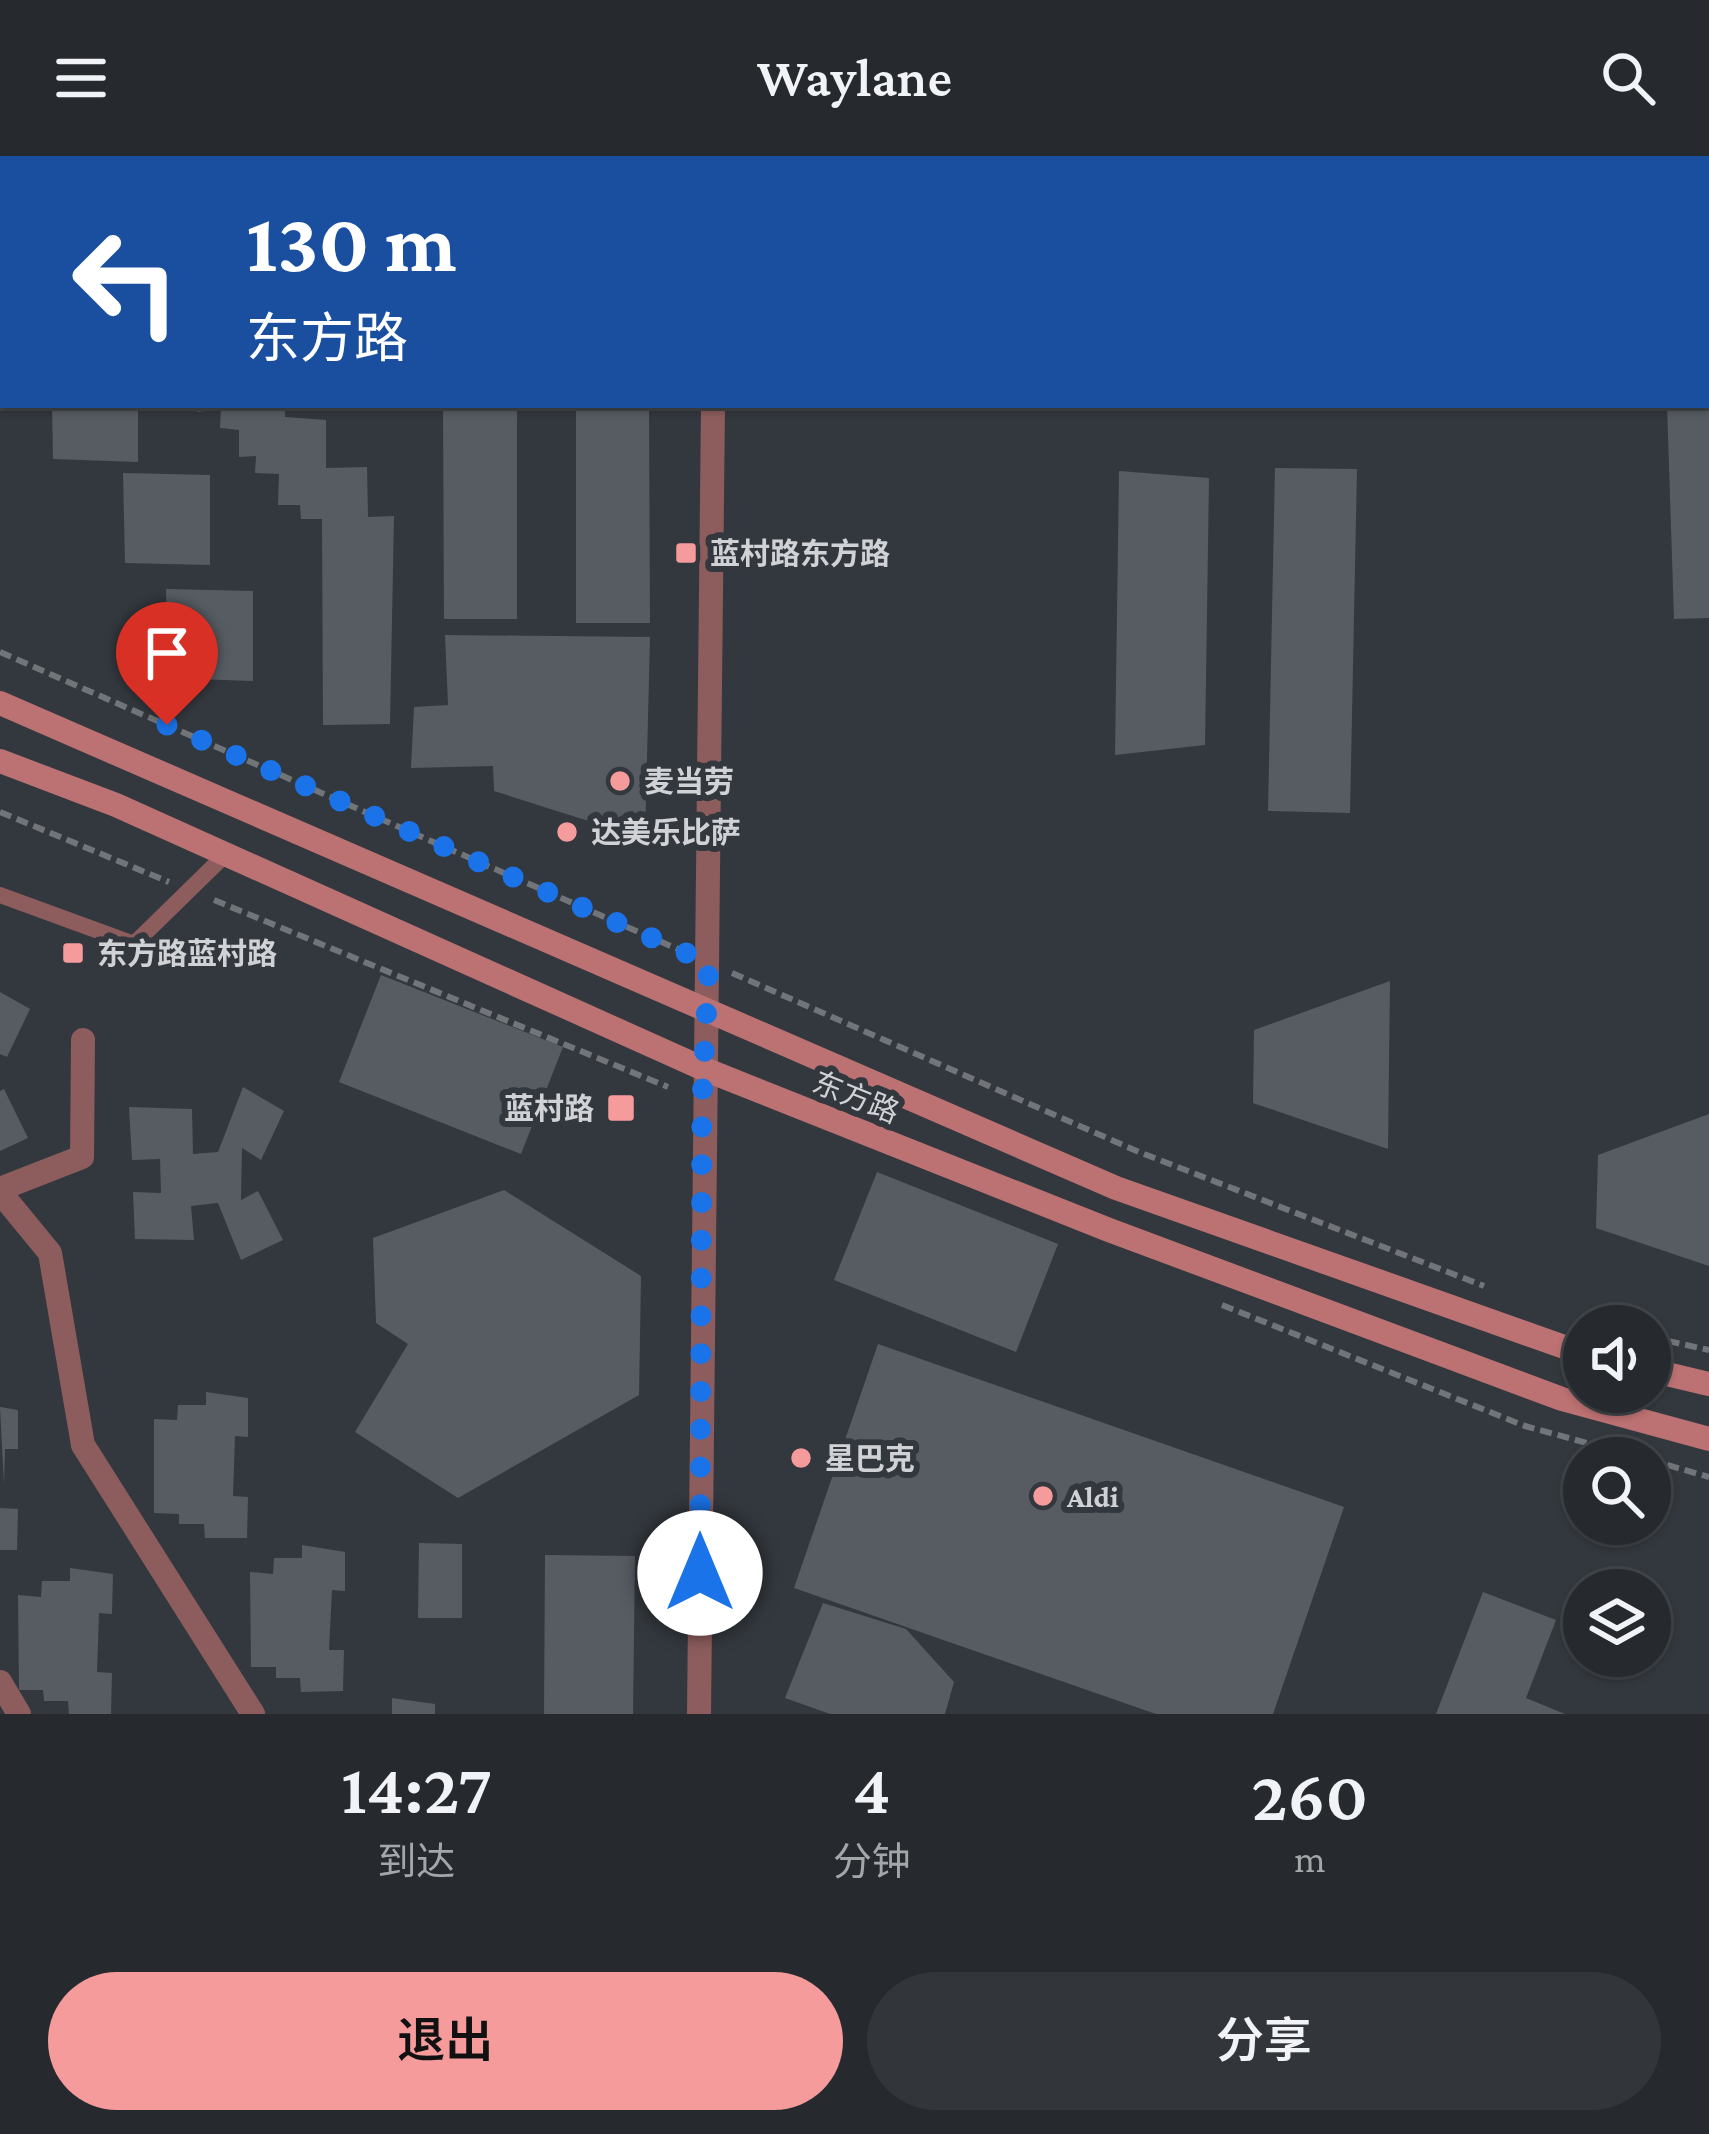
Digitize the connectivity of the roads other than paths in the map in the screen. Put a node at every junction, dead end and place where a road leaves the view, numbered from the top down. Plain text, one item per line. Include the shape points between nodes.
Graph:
1 (713, 408) edge
2 (0, 703) edge
3 (0, 761) edge
4 (224, 856) junction
5 (0, 895) edge
6 (706, 1012) junction
7 (83, 1040) dead end
8 (704, 1069) junction
9 (0, 1191) edge
10 (1563, 1347) edge
11 (1671, 1375) edge
12 (1709, 1384) edge
13 (1709, 1439) edge
14 (0, 1682) edge
15 (19, 1714) edge
16 (253, 1714) edge
17 (699, 1714) edge

1 - 6 street
2 - 6 main road, 东方路
3 - 4 main road, 东方路
4 - 5 lane via 134,944
4 - 8 main road, 东方路
6 - 8 street
6 - 10 main road, 东方路 via 1117,1188
7 - 9 street via 82,1157
8 - 13 main road, 东方路 via 1518,1383
8 - 17 street
9 - 16 street via 50,1253 83,1445
11 - 12 main road
14 - 15 street

